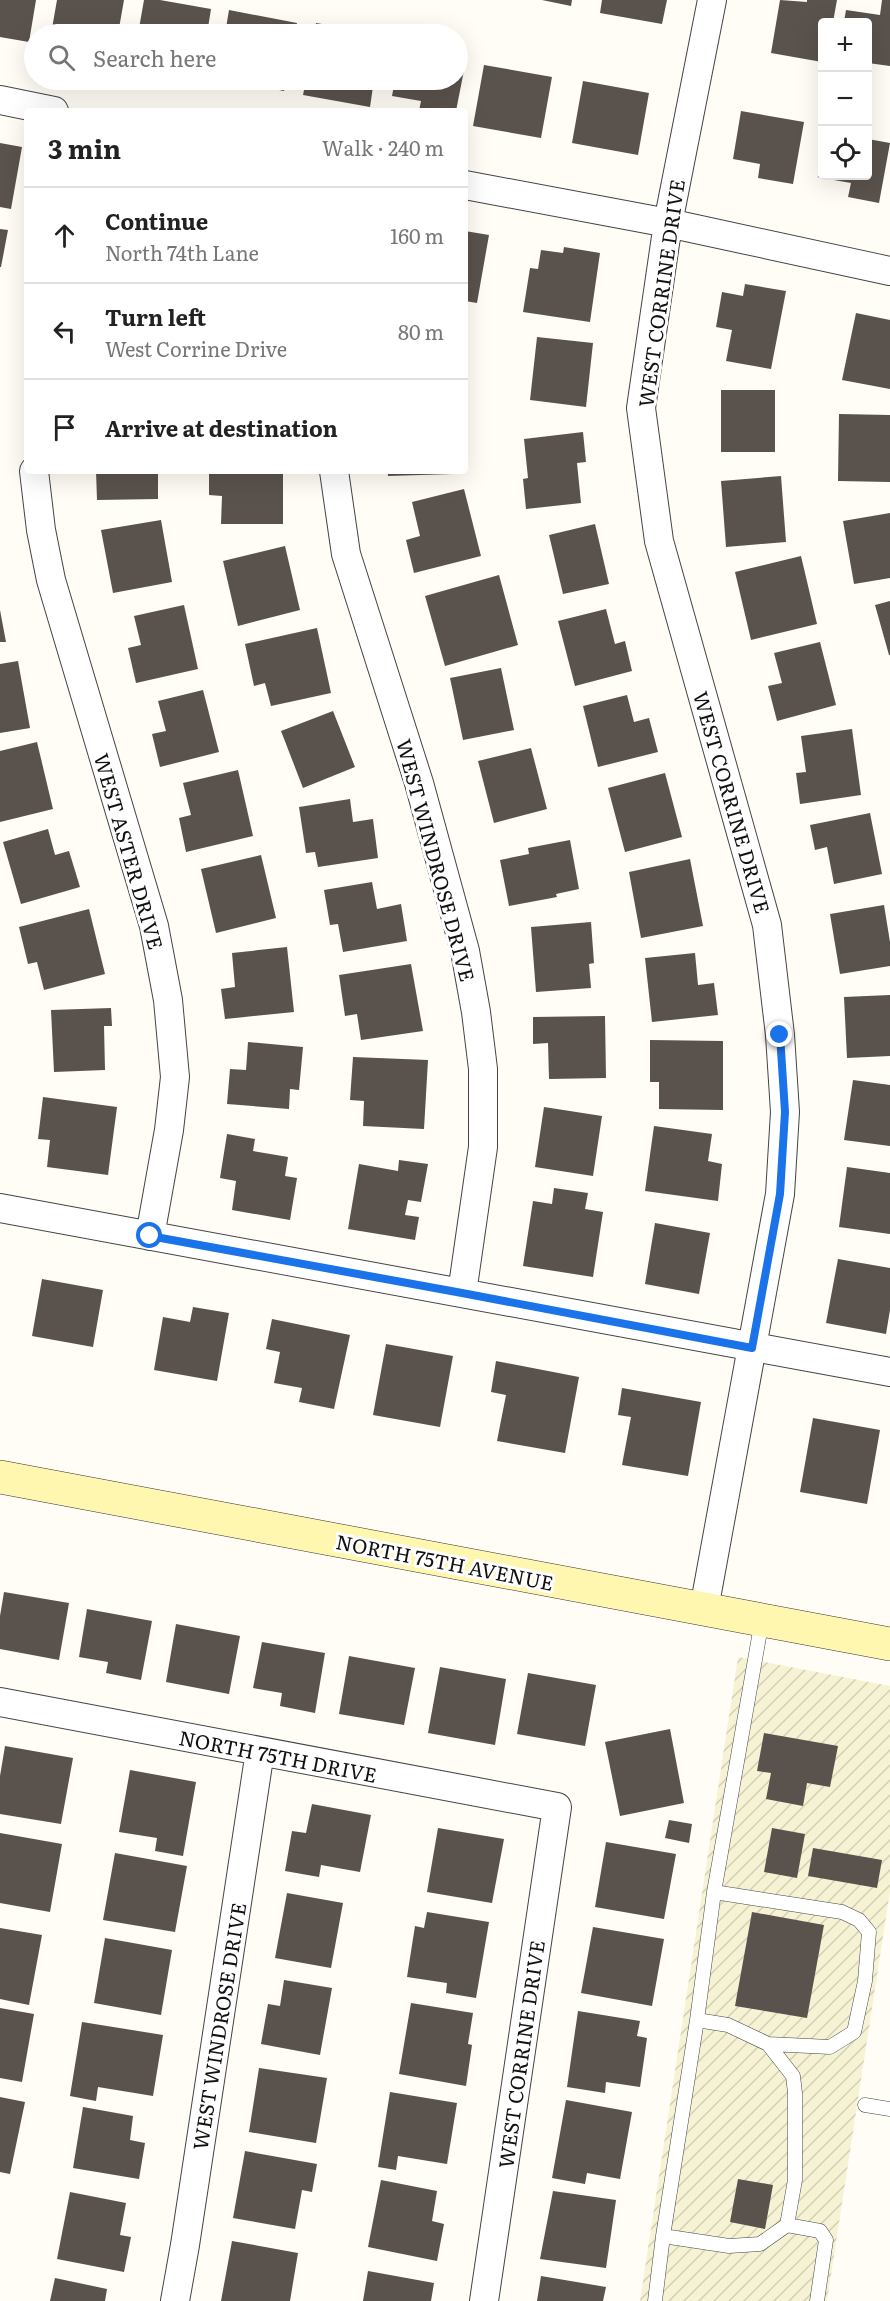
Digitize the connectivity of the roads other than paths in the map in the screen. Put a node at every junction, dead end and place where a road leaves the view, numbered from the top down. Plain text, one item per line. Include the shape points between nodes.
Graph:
1 (712, 0) edge
2 (0, 100) edge
3 (39, 108) edge
4 (468, 186) edge
5 (668, 223) junction
6 (890, 271) edge
7 (34, 474) edge
8 (334, 474) edge
9 (0, 1208) edge
10 (150, 1236) junction
11 (462, 1293) junction
12 (752, 1348) junction
13 (890, 1372) edge
14 (0, 1478) edge
15 (704, 1609) junction
16 (762, 1620) junction
17 (890, 1644) edge
18 (0, 1702) edge
19 (260, 1751) junction
20 (557, 1807) joint
21 (714, 1892) junction
22 (697, 2020) junction
23 (768, 2044) junction
24 (866, 2105) dead end
25 (890, 2109) edge
26 (787, 2225) junction
27 (663, 2236) junction
28 (175, 2301) edge
29 (484, 2301) edge
30 (655, 2301) edge
31 (817, 2301) edge

1 - 5 street, WEST CORRINE DRIVE
2 - 3 street
4 - 5 street
5 - 6 street
5 - 12 street, WEST CORRINE DRIVE via 641,408 659,541 767,925 780,1035 785,1112 780,1194
7 - 10 street, WEST ASTER DRIVE via 51,580 154,926 168,1000 175,1077
8 - 11 street, WEST WINDROSE DRIVE via 346,554 419,783 465,951 476,1012 483,1069 483,1148
9 - 10 street
10 - 11 street
11 - 12 street
12 - 13 street
12 - 15 street, WEST CORRINE DRIVE
14 - 15 main road, NORTH 75TH AVENUE
15 - 16 main road, NORTH 75TH AVENUE
16 - 17 main road, NORTH 75TH AVENUE
16 - 21 lane
18 - 19 street, NORTH 75TH DRIVE
19 - 20 street, NORTH 75TH DRIVE
19 - 28 street, WEST WINDROSE DRIVE
20 - 29 street, WEST CORRINE DRIVE
21 - 22 lane
21 - 23 lane via 842,1912 859,1920 869,1932 865,1981 854,2032 830,2047
22 - 23 lane via 728,2025
22 - 27 lane
23 - 26 lane via 793,2076 795,2093 795,2180
24 - 25 lane
26 - 27 lane via 760,2244 729,2246
26 - 31 lane via 820,2231 826,2240
27 - 30 lane

